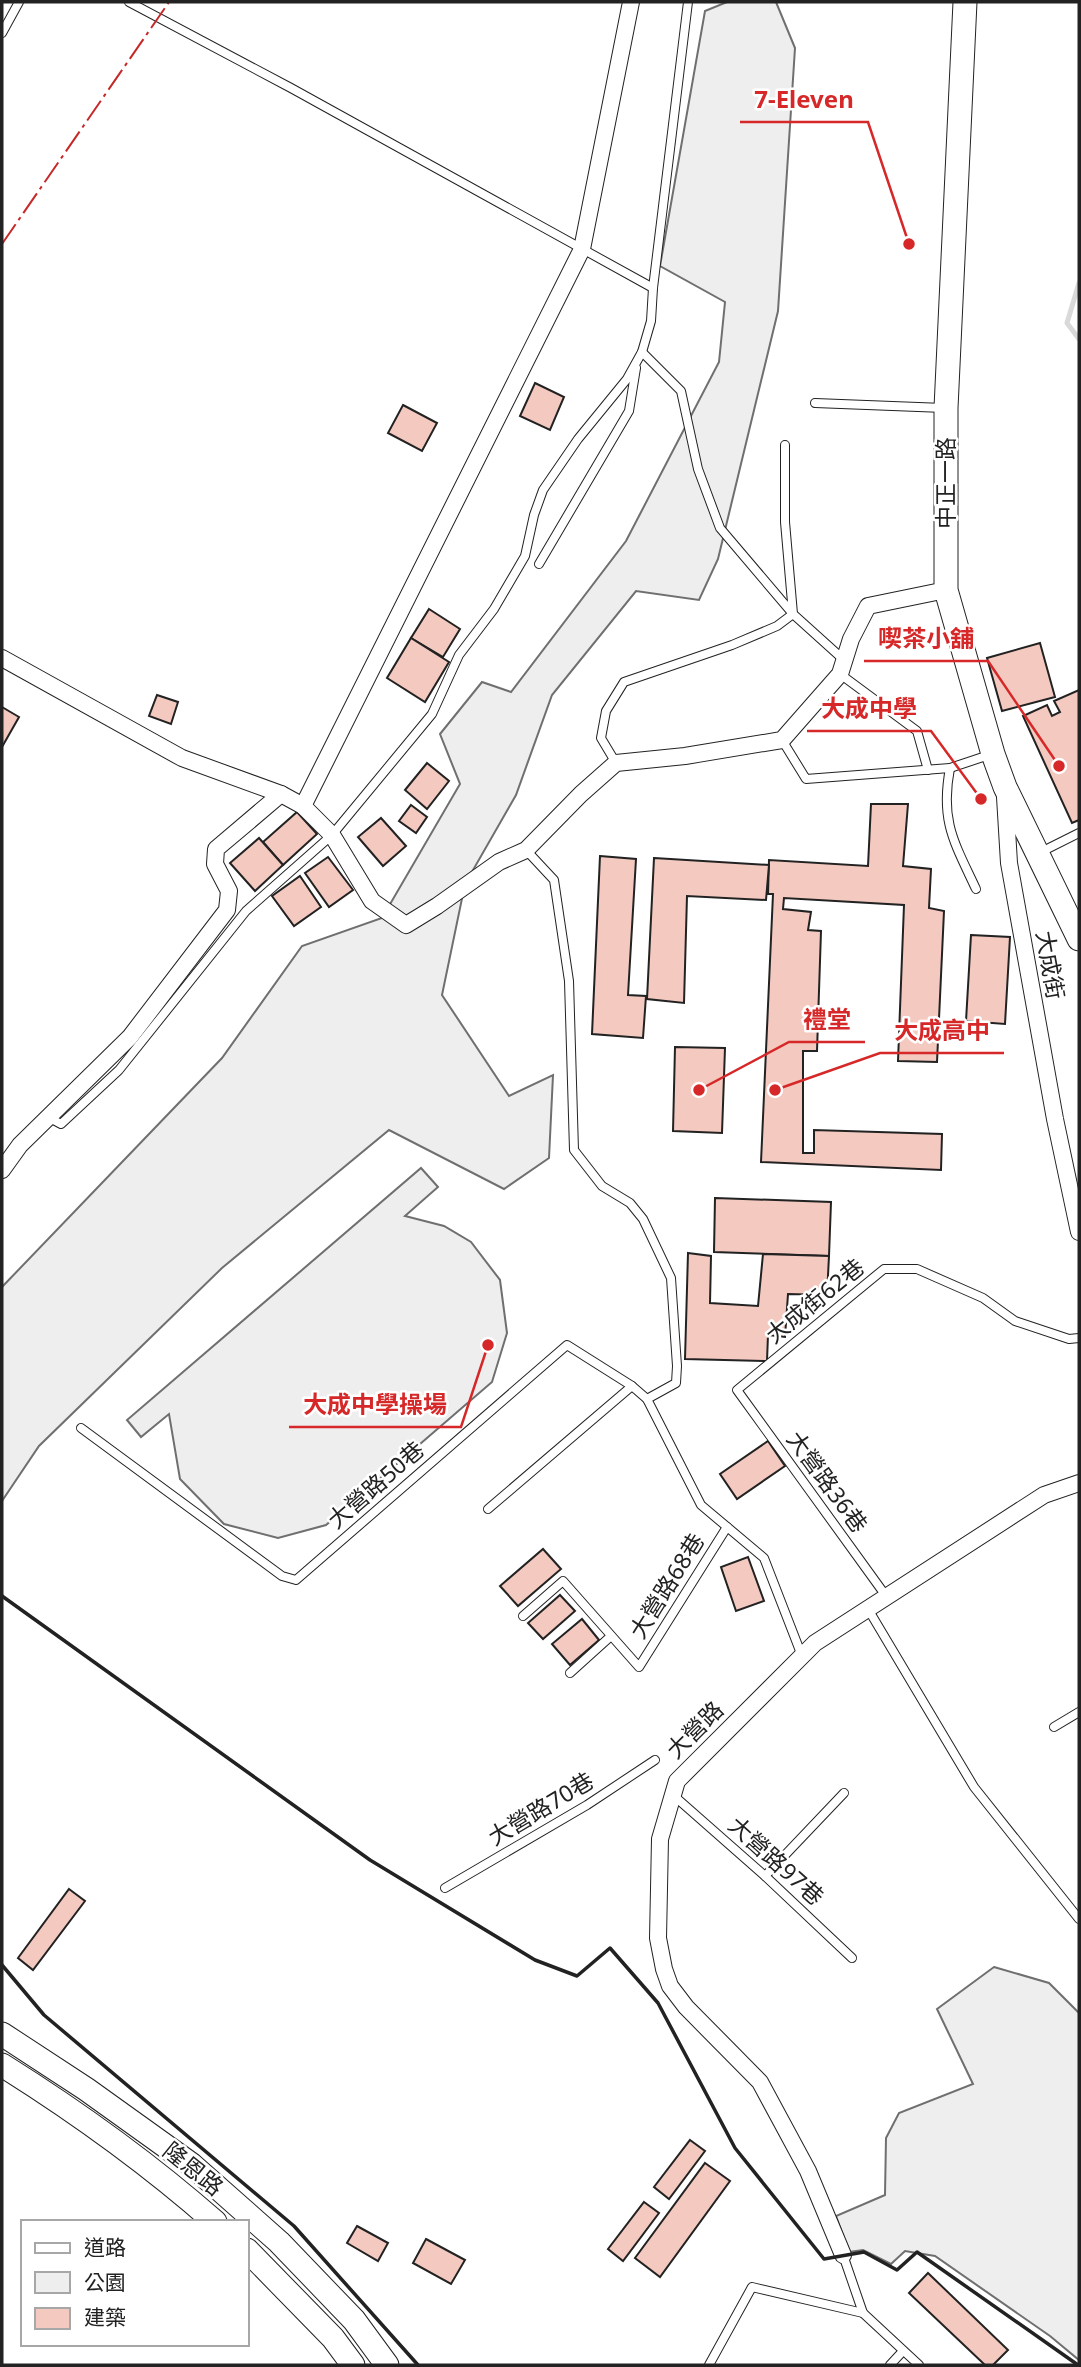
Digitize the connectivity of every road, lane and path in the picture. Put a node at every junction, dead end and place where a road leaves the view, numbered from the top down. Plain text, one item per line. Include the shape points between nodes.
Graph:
1 (19, 2) edge
2 (129, 2) edge
3 (631, 2) edge
4 (688, 2) edge
5 (965, 2) edge
6 (2, 33) edge
7 (582, 250) junction
8 (653, 288) junction
9 (642, 352) junction
10 (637, 362) junction
11 (815, 402) dead end
12 (946, 408) junction
13 (785, 445) dead end
14 (539, 564) dead end
15 (946, 590) junction
16 (793, 614) junction
17 (2, 658) edge
18 (842, 667) junction
19 (782, 740) junction
20 (993, 754) junction
21 (617, 763) junction
22 (950, 768) junction
23 (928, 770) junction
24 (1005, 787) junction
25 (281, 794) junction
26 (303, 806) junction
27 (1079, 833) edge
28 (332, 835) junction
29 (526, 850) junction
30 (1039, 853) junction
31 (976, 889) dead end
32 (1079, 939) edge
33 (48, 1117) junction
34 (2, 1170) edge
35 (1079, 1232) edge
36 (1079, 1338) edge
37 (632, 1386) junction
38 (737, 1390) joint
39 (647, 1398) junction
40 (81, 1428) dead end
41 (1079, 1483) edge
42 (488, 1509) dead end
43 (727, 1527) junction
44 (886, 1596) junction
45 (868, 1609) junction
46 (523, 1616) dead end
47 (611, 1636) junction
48 (802, 1656) junction
49 (570, 1673) dead end
50 (1079, 1712) edge
51 (1054, 1727) dead end
52 (655, 1760) dead end
53 (844, 1793) dead end
54 (673, 1794) junction
55 (765, 1876) junction
56 (445, 1888) dead end
57 (1079, 1919) edge
58 (852, 1958) dead end
59 (2, 2034) edge
60 (2, 2065) edge
61 (213, 2220) edge
62 (248, 2251) edge
63 (843, 2255) joint
64 (863, 2313) junction
65 (903, 2351) junction
66 (353, 2365) edge
67 (387, 2365) edge
68 (709, 2365) edge
69 (890, 2365) edge
70 (919, 2365) edge

1 - 6 lane
2 - 7 lane
3 - 7 street
4 - 8 lane
5 - 12 main road, 中正一路
7 - 8 lane
7 - 26 street
8 - 9 lane via 651,321
9 - 10 lane
9 - 16 lane via 681,391 698,469 720,528
10 - 14 lane via 629,411
10 - 28 lane via 543,490 525,556 494,609 459,655 432,714
11 - 12 lane
12 - 15 main road, 中正一路
13 - 16 lane via 785,522
15 - 18 street via 868,606
15 - 20 main road, 中正一路
16 - 18 lane
16 - 21 lane via 732,645 624,682 606,711 601,738
17 - 25 street via 182,758
18 - 19 street
18 - 23 lane via 917,731
19 - 21 street
19 - 23 lane via 806,779
20 - 22 lane
20 - 24 main road, 中正一路
21 - 29 street
22 - 23 lane
22 - 31 lane via 945,793 950,836
24 - 30 main road, 中正一路
24 - 35 street, 大成街 via 1009,863
25 - 26 street
25 - 33 street via 216,849 215,864 229,891 227,910 130,1037
26 - 28 street
27 - 30 lane
28 - 29 street via 372,901 407,925 499,862
28 - 33 lane via 246,911 119,1070 61,1124
29 - 39 lane via 554,880 569,981 574,1150 602,1186 630,1203 643,1219 671,1278 676,1383
30 - 32 main road, 中正一路
33 - 34 street
36 - 38 lane, 大成街62巷 via 1069,1339 1016,1321 983,1298 918,1269 884,1269
37 - 39 lane, 大營路50巷
37 - 40 lane, 大營路50巷 via 567,1345 296,1580 282,1576
37 - 42 lane
38 - 44 lane, 大營路36巷
39 - 43 lane, 大營路50巷 via 701,1505
41 - 44 street, 大營路 via 1044,1495
43 - 47 lane, 大營路68巷 via 639,1667
43 - 48 lane, 大營路50巷 via 764,1558
44 - 45 street, 大營路
45 - 48 street, 大營路
45 - 57 lane via 974,1787
46 - 47 lane, 大營路68巷 via 562,1581
47 - 49 lane
48 - 54 street, 大營路 via 677,1781
50 - 51 lane
52 - 56 lane, 大營路70巷
53 - 55 lane
54 - 55 lane, 大營路97巷
54 - 63 street, 大營路 via 660,1839 658,1938 670,1986 760,2082 808,2171
55 - 58 lane, 大營路97巷
59 - 67 main road, 隆恩路 via 192,2165 279,2242 354,2320
60 - 61 main road, 隆恩路 via 70,2108
62 - 66 main road via 333,2338
63 - 64 lane
64 - 65 lane
64 - 68 lane via 752,2287
65 - 69 lane
65 - 70 lane

